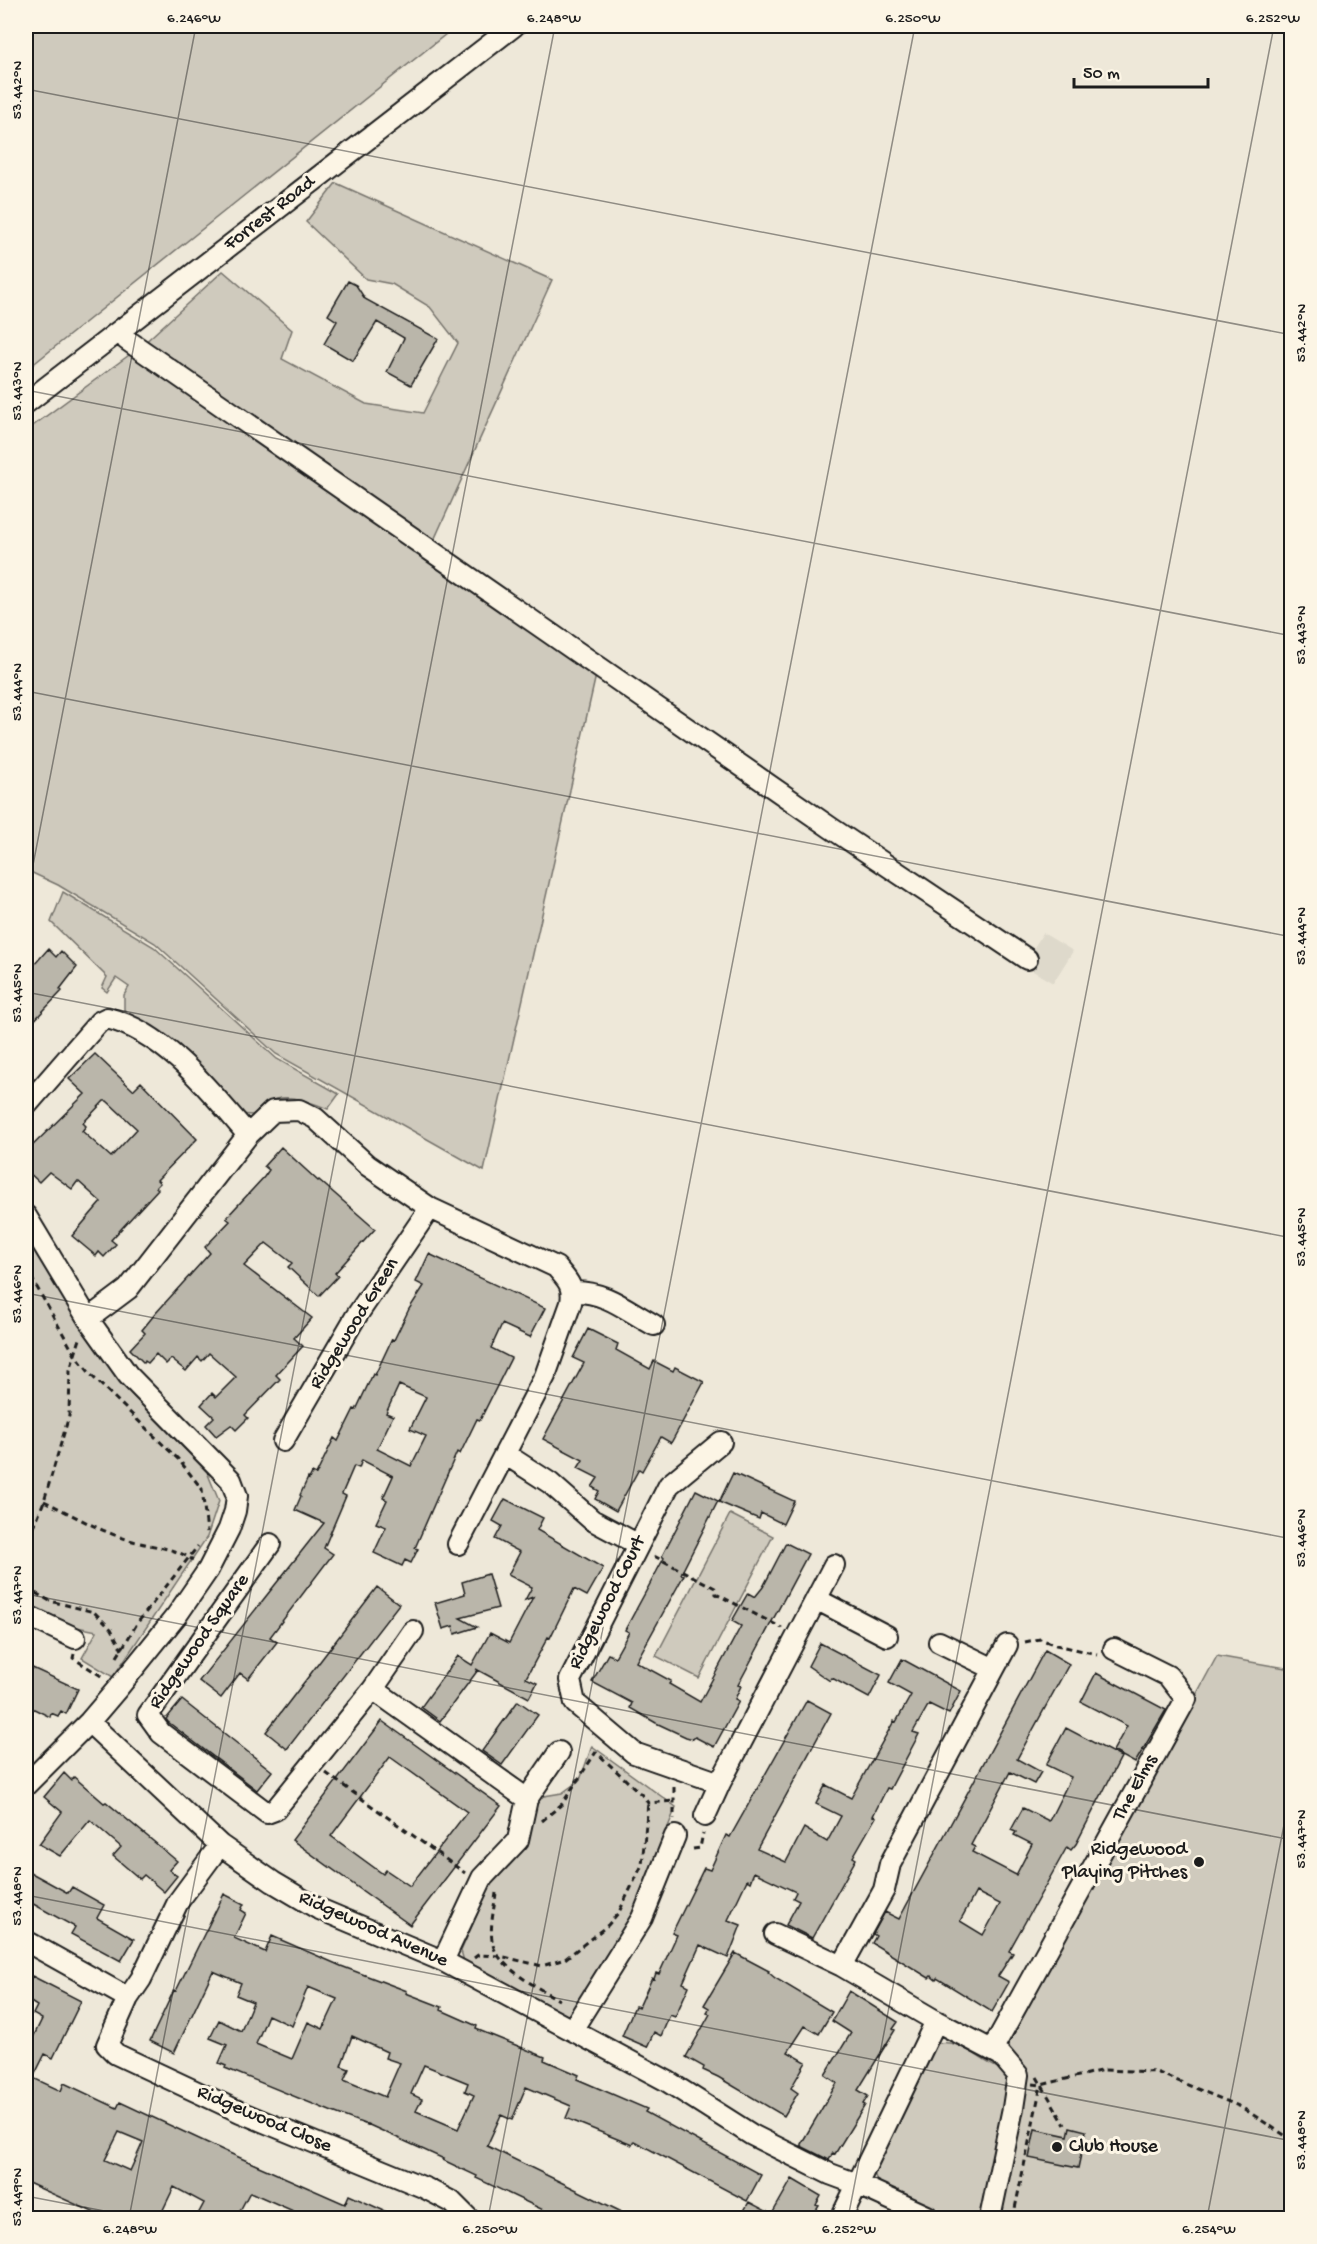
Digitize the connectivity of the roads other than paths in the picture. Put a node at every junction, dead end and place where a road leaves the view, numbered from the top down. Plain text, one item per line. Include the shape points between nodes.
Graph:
1 (514, 26) edge
2 (121, 330) junction
3 (26, 403) edge
4 (1027, 959) dead end
5 (26, 1106) edge
6 (248, 1135) junction
7 (430, 1208) junction
8 (26, 1216) edge
9 (573, 1292) junction
10 (88, 1319) junction
11 (654, 1324) dead end
12 (283, 1442) dead end
13 (721, 1442) dead end
14 (505, 1454) junction
15 (270, 1544) dead end
16 (458, 1544) dead end
17 (637, 1545) junction
18 (834, 1565) dead end
19 (816, 1599) junction
20 (26, 1615) edge
21 (413, 1631) dead end
22 (887, 1636) dead end
23 (75, 1638) road end
24 (939, 1642) dead end
25 (1007, 1645) road end
26 (1114, 1649) road end
27 (994, 1669) junction
28 (373, 1689) junction
29 (89, 1722) junction
30 (560, 1752) dead end
31 (720, 1783) junction
32 (26, 1785) edge
33 (527, 1799) junction
34 (705, 1816) dead end
35 (675, 1836) road end
36 (220, 1845) junction
37 (775, 1934) dead end
38 (26, 1941) edge
39 (449, 1964) junction
40 (842, 1966) junction
41 (128, 1998) junction
42 (936, 2021) junction
43 (572, 2030) junction
44 (997, 2052) junction
45 (857, 2184) junction
46 (927, 2216) dead end
47 (468, 2218) edge
48 (841, 2218) edge
49 (990, 2218) edge

1 - 2 street, Forrest Road
2 - 3 street, Forrest Road
2 - 4 street via 127,340 831,828
5 - 6 street via 99,1022 107,1018 153,1039 198,1077
6 - 7 street via 273,1111 299,1110 315,1118 367,1165
6 - 10 street via 128,1289
7 - 9 street via 556,1267
7 - 12 street, Ridgewood Green via 356,1318
8 - 10 street
9 - 11 street via 597,1294
9 - 14 street via 545,1376
10 - 29 street via 128,1375 231,1480 237,1496 229,1528 208,1570 177,1615
13 - 17 street, Ridgewood Court via 669,1485
14 - 16 street
14 - 17 street via 550,1483 592,1520
15 - 28 street, Ridgewood Square via 148,1715 161,1733 267,1813 275,1810
17 - 31 street, Ridgewood Court via 570,1680 575,1703 634,1753
18 - 19 street
19 - 22 street
19 - 31 street
20 - 23 street
21 - 28 street, Ridgewood Square
24 - 27 street
25 - 27 street
26 - 44 street, The Elms via 1168,1676 1186,1699
27 - 40 street via 890,1864 884,1890
28 - 33 street
29 - 32 street
29 - 36 street, Ridgewood Avenue
30 - 33 street
31 - 34 street
33 - 39 street via 518,1840 482,1878
35 - 43 street via 642,1918
36 - 39 street, Ridgewood Avenue via 317,1908
36 - 41 street, Ridgewood Close via 178,1902
37 - 40 street
38 - 41 street
39 - 43 street, Ridgewood Avenue
40 - 42 street
41 - 47 street, Ridgewood Close via 107,2045 116,2054 240,2112 425,2188 452,2202
42 - 44 street
42 - 45 street
43 - 45 street, Ridgewood Avenue via 667,2081 752,2135
44 - 49 street via 1018,2075
45 - 46 street, Ridgewood Avenue
45 - 48 street

